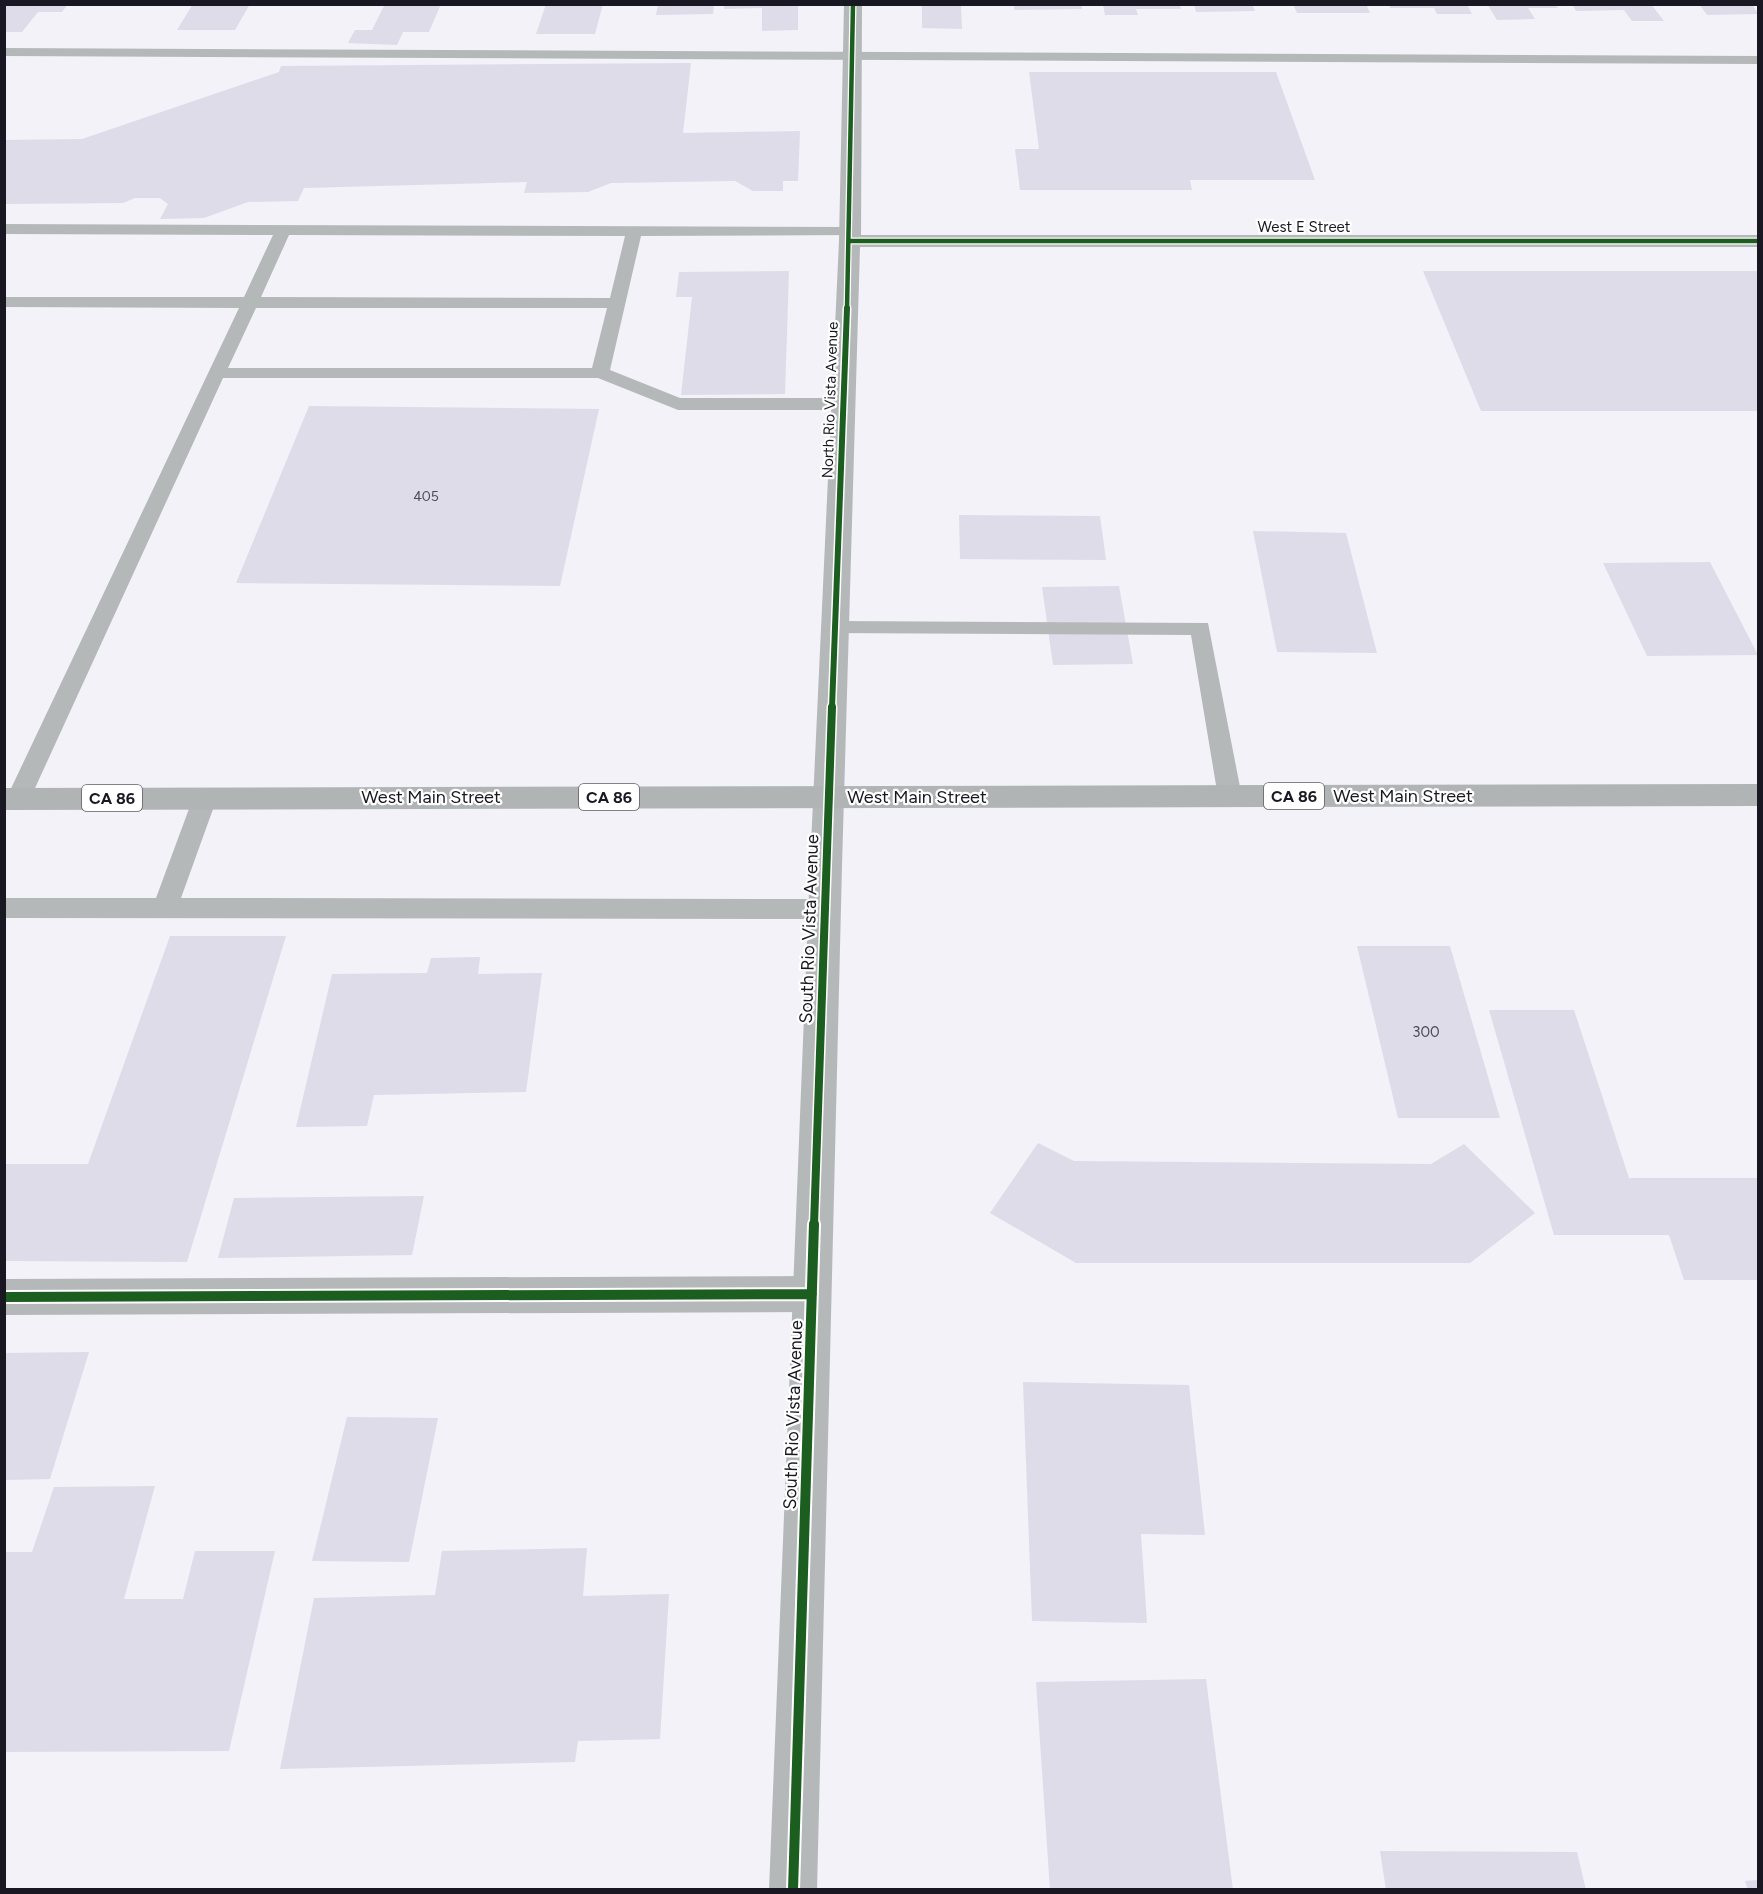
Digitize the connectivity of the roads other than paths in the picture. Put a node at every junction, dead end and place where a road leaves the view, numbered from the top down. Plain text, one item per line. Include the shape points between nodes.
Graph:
1 (853, 4) edge
2 (4, 52) edge
3 (852, 55) junction
4 (1758, 60) edge
5 (4, 229) edge
6 (283, 231) junction
7 (634, 232) junction
8 (850, 236) junction
9 (1758, 241) edge
10 (4, 302) edge
11 (250, 303) junction
12 (618, 303) junction
13 (216, 374) junction
14 (600, 374) junction
15 (843, 404) junction
16 (835, 628) junction
17 (1758, 795) edge
18 (1230, 796) junction
19 (829, 797) junction
20 (205, 798) junction
21 (11, 799) edge
22 (4, 908) edge
23 (165, 909) junction
24 (825, 909) junction
25 (812, 1294) junction
26 (4, 1297) edge
27 (793, 1890) edge

1 - 3 street, North Rio Vista Avenue
2 - 3 lane
3 - 4 lane
3 - 8 street, North Rio Vista Avenue
5 - 6 lane
6 - 7 lane
6 - 11 lane
7 - 8 lane
7 - 12 lane
8 - 9 street, West E Street
8 - 15 street, North Rio Vista Avenue
10 - 11 lane
11 - 12 lane
11 - 13 lane
12 - 14 lane
13 - 14 lane
13 - 21 lane
14 - 15 lane via 678,404
15 - 16 street, North Rio Vista Avenue
16 - 18 lane via 1200,628
16 - 19 street, North Rio Vista Avenue
17 - 18 highway, West Main Street / CA 86
18 - 19 highway, West Main Street / CA 86
19 - 20 highway, West Main Street / CA 86
19 - 24 street, South Rio Vista Avenue
20 - 21 highway, West Main Street / CA 86
20 - 23 lane
22 - 23 lane
23 - 24 lane
24 - 25 street, South Rio Vista Avenue
25 - 26 street
25 - 27 street, South Rio Vista Avenue

